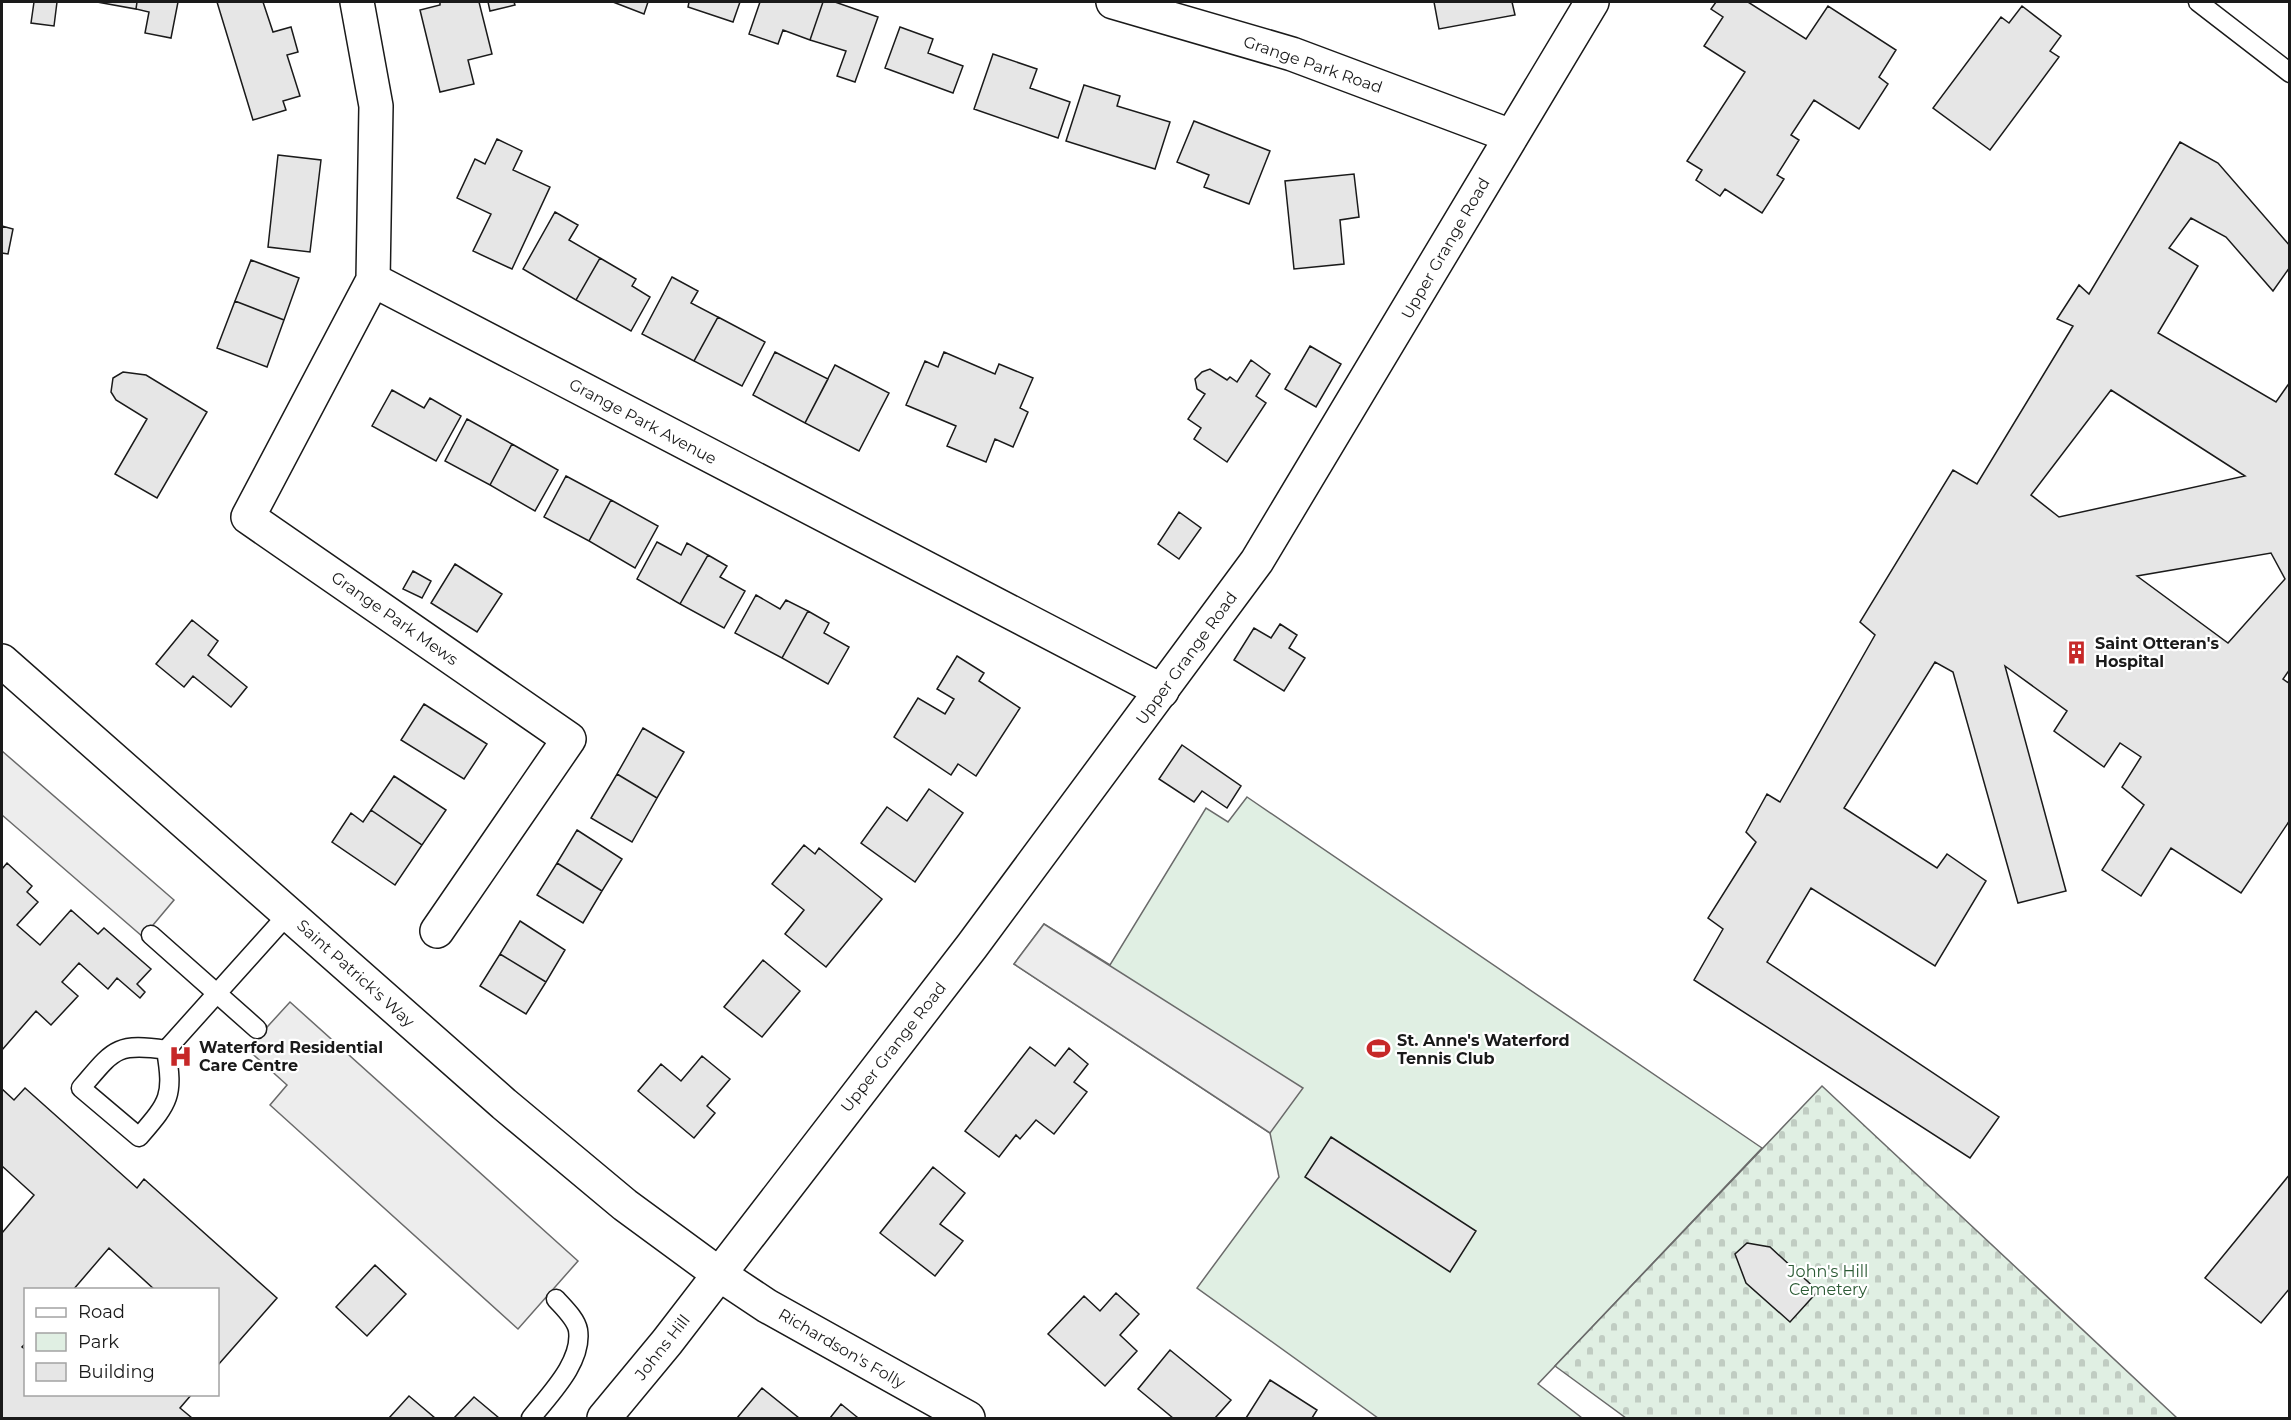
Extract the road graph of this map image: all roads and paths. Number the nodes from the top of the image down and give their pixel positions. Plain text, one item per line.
1 (357, 2) edge
2 (1113, 2) edge
3 (1592, 2) edge
4 (2199, 2) edge
5 (2289, 73) edge
6 (1510, 136) junction
7 (372, 280) junction
8 (2, 661) edge
9 (1162, 691) junction
10 (289, 913) junction
11 (437, 931) dead end
12 (151, 935) dead end
13 (217, 994) junction
14 (256, 1029) dead end
15 (166, 1050) junction
16 (719, 1275) junction
17 (556, 1299) dead end
18 (531, 1419) edge
19 (604, 1419) edge
20 (968, 1419) edge

1 - 7 street
2 - 6 street, Grange Park Road
3 - 6 street, Upper Grange Road
4 - 5 lane
6 - 9 street, Upper Grange Road
7 - 9 street, Grange Park Avenue
7 - 11 street, Grange Park Mews
8 - 10 street, Saint Patrick's Way
9 - 16 street, Upper Grange Road
10 - 13 lane
10 - 16 street, Saint Patrick's Way
12 - 13 lane
13 - 14 lane
13 - 15 lane
15 - 15 lane
16 - 19 street, Johns Hill
16 - 20 street, Richardson's Folly
17 - 18 lane

